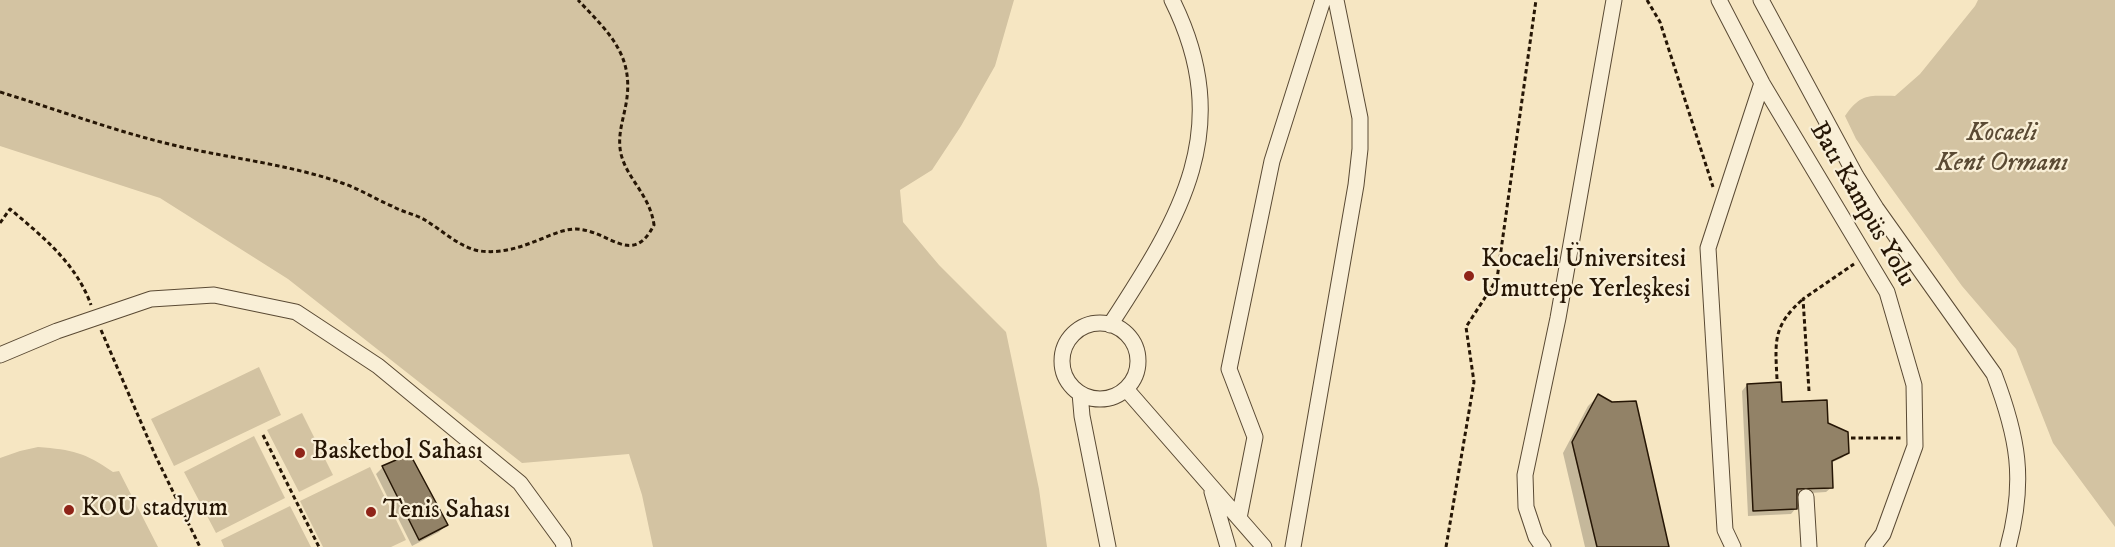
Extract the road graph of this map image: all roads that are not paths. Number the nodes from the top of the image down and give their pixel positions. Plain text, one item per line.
1 (1172, 0) edge
2 (1323, 0) edge
3 (1336, 0) edge
4 (1614, 0) edge
5 (1719, 0) edge
6 (1761, 0) edge
7 (1762, 83) junction
8 (1110, 325) junction
9 (0, 355) edge
10 (1126, 389) junction
11 (1080, 393) junction
12 (1211, 486) junction
13 (1806, 497) dead end
14 (1239, 518) junction
15 (564, 547) edge
16 (1108, 547) edge
17 (1228, 547) edge
18 (1264, 547) edge
19 (1293, 547) edge
20 (1543, 547) edge
21 (1734, 547) edge
22 (1809, 547) edge
23 (1874, 547) edge
24 (2008, 547) edge

1 - 8 street
2 - 14 street
3 - 19 street
4 - 20 street
5 - 7 street, Batı Kampüs Yolu
6 - 24 street
7 - 21 street
7 - 23 street, Batı Kampüs Yolu
8 - 10 street
8 - 11 street
9 - 15 street
10 - 11 street
10 - 12 street
11 - 16 street
12 - 14 street
12 - 17 street
13 - 22 street
14 - 18 street

